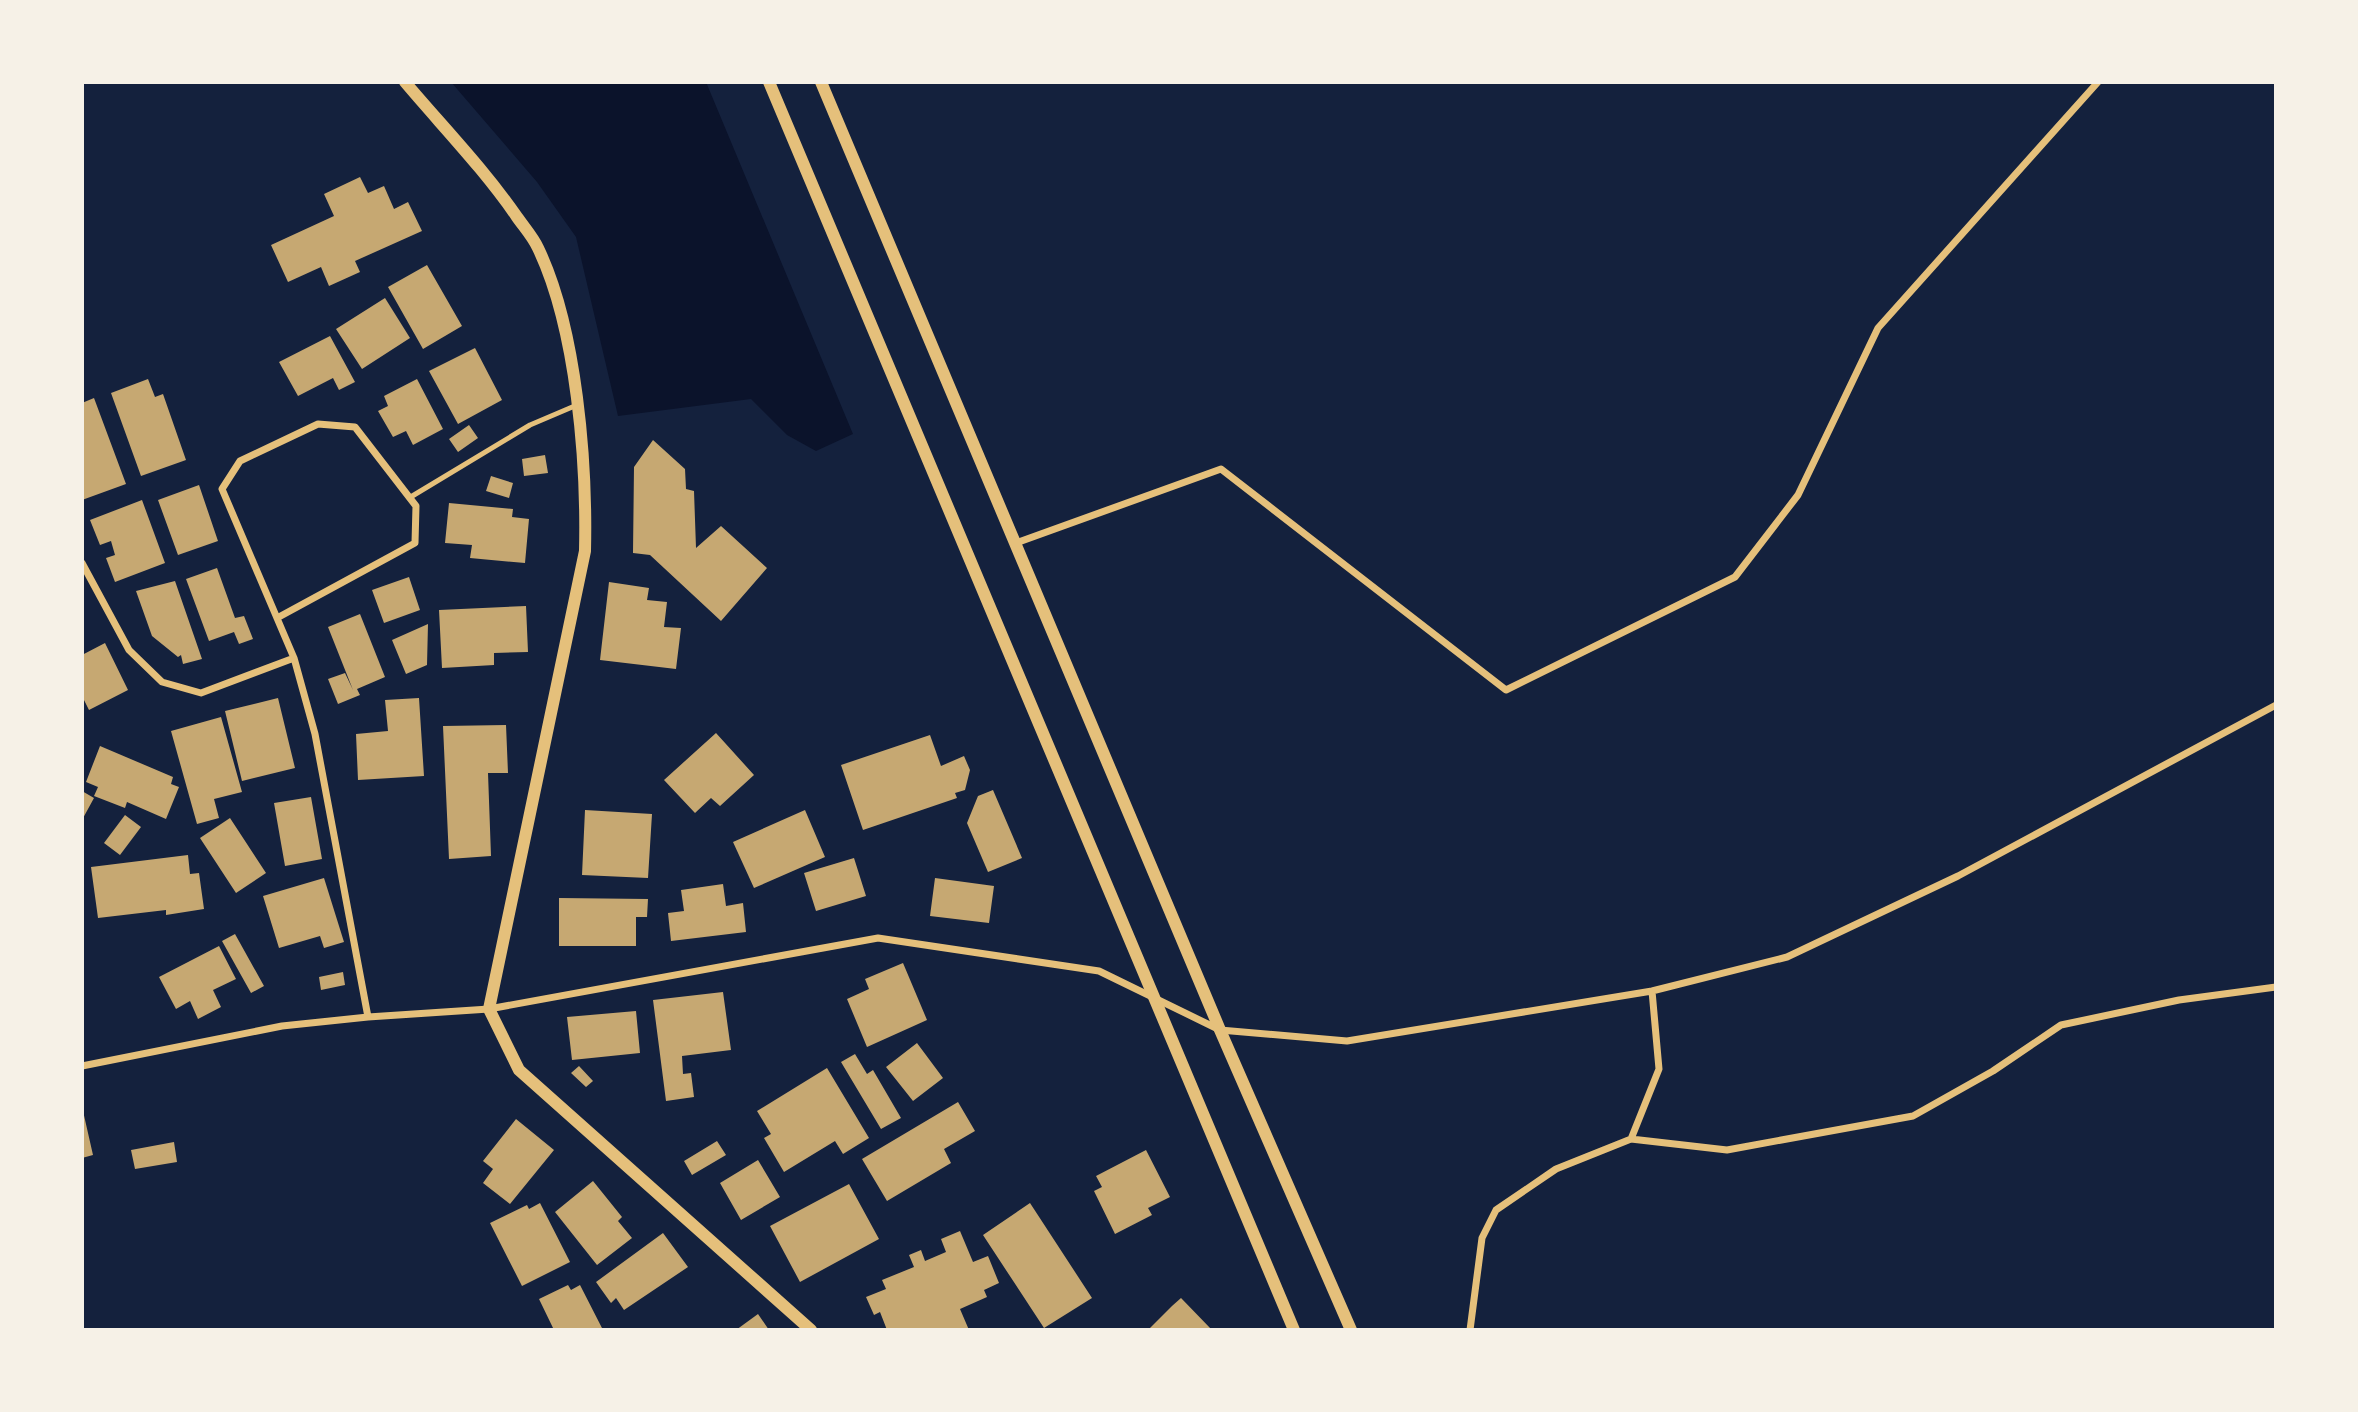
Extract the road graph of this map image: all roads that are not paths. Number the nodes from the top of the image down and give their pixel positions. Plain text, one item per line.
1 (405, 82) edge
2 (769, 82) edge
3 (821, 82) edge
4 (2098, 82) edge
5 (577, 405) junction
6 (409, 498) junction
7 (1016, 543) junction
8 (82, 563) edge
9 (277, 618) junction
10 (293, 658) junction
11 (2276, 705) edge
12 (2276, 987) edge
13 (1652, 991) junction
14 (1154, 998) junction
15 (489, 1009) junction
16 (368, 1017) junction
17 (1220, 1030) junction
18 (82, 1066) edge
19 (1631, 1139) junction
20 (811, 1330) edge
21 (1294, 1330) edge
22 (1352, 1330) edge
23 (1470, 1330) edge

1 - 5 street
2 - 14 street
3 - 7 street
4 - 7 street
5 - 6 lane
5 - 15 street
6 - 9 street
6 - 9 street
7 - 17 street
8 - 10 street
9 - 10 street
10 - 16 street
11 - 13 street
12 - 19 street
13 - 17 street
13 - 19 street
14 - 15 street
14 - 17 street
14 - 21 street
15 - 16 street
15 - 20 street
16 - 18 street
17 - 22 street
19 - 23 street

